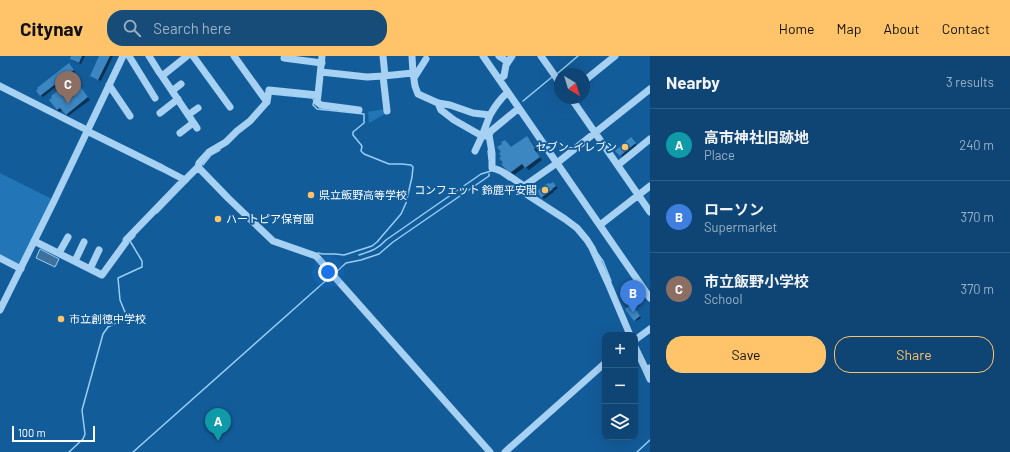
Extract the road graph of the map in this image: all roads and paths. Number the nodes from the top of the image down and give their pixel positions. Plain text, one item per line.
1 (123, 56) edge
2 (129, 56) edge
3 (149, 56) edge
4 (187, 56) edge
5 (193, 56) edge
6 (234, 56) edge
7 (383, 56) edge
8 (412, 56) edge
9 (483, 56) edge
10 (499, 56) edge
11 (542, 56) edge
12 (615, 56) edge
13 (284, 58) dead end
14 (322, 59) edge
15 (510, 59) edge
16 (426, 60) dead end
17 (321, 72) junction
18 (554, 74) edge
19 (414, 75) junction
20 (162, 76) junction
21 (384, 76) junction
22 (590, 76) edge
23 (499, 79) junction
24 (181, 84) dead end
25 (109, 85) junction
26 (650, 89) edge
27 (1, 90) edge
28 (172, 91) junction
29 (508, 92) junction
30 (318, 95) junction
31 (154, 98) dead end
32 (178, 100) junction
33 (267, 102) junction
34 (438, 102) junction
35 (575, 104) edge
36 (230, 107) dead end
37 (198, 108) dead end
38 (519, 108) junction
39 (359, 110) dead end
40 (387, 111) dead end
41 (160, 113) dead end
42 (188, 115) junction
43 (490, 115) junction
44 (130, 116) dead end
45 (87, 130) junction
46 (180, 133) dead end
47 (595, 133) junction
48 (486, 136) junction
49 (650, 139) edge
50 (475, 150) dead end
51 (557, 163) junction
52 (618, 165) junction
53 (198, 167) junction
54 (184, 179) junction
55 (650, 186) edge
56 (522, 188) junction
57 (639, 195) junction
58 (650, 212) edge
59 (600, 225) junction
60 (68, 237) dead end
61 (34, 241) junction
62 (84, 242) dead end
63 (99, 250) dead end
64 (59, 253) junction
65 (0, 258) edge
66 (74, 261) junction
67 (21, 269) junction
68 (90, 269) junction
69 (650, 298) edge
70 (0, 310) edge
71 (650, 329) edge
72 (629, 332) edge
73 (638, 338) edge
74 (638, 352) edge
75 (602, 366) edge
76 (648, 370) edge
77 (650, 379) edge
78 (490, 452) edge
79 (505, 452) edge

1 - 25 street
2 - 31 street
3 - 20 street
4 - 20 street
5 - 36 street
6 - 33 street
7 - 21 street
8 - 19 street
9 - 23 street
10 - 15 street
11 - 18 street
12 - 22 street
13 - 14 street
14 - 17 street
15 - 23 street
16 - 19 street
17 - 21 street
17 - 30 street
19 - 21 street
19 - 34 street
20 - 28 street
21 - 40 street
23 - 29 street
24 - 28 street
25 - 44 street
25 - 45 street
26 - 47 street
27 - 45 street
28 - 32 street
29 - 38 street
29 - 43 street
30 - 33 street
30 - 39 street
32 - 41 street
32 - 42 street
33 - 53 street
34 - 43 street
34 - 48 street
35 - 47 street
37 - 42 street
38 - 48 street
38 - 51 street
42 - 46 street
43 - 48 street
45 - 54 street
45 - 61 street
47 - 51 street
47 - 52 street
48 - 50 street
48 - 56 street
49 - 52 street
51 - 56 street
51 - 59 street
52 - 57 street
53 - 54 street
53 - 78 street
54 - 68 street
55 - 57 street
56 - 72 street
57 - 58 street
57 - 59 street
59 - 69 street
60 - 64 street
61 - 64 street
61 - 67 street
62 - 66 street
63 - 68 street
64 - 66 street
65 - 67 street
66 - 68 street
67 - 70 street
71 - 73 street
74 - 76 street
75 - 79 street
76 - 77 street

